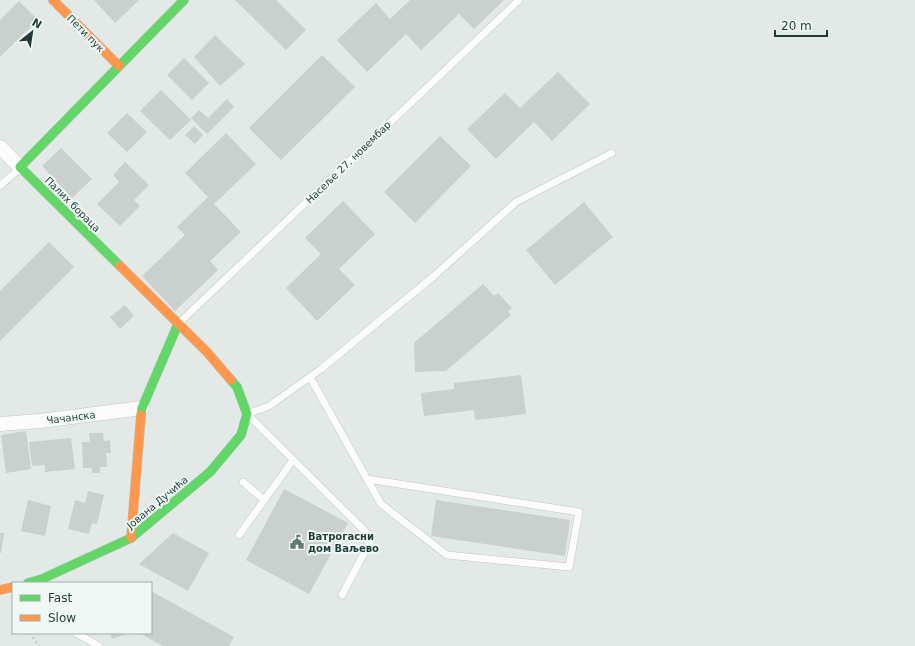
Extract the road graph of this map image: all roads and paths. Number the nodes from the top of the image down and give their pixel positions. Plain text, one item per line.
1 (53, 0) edge
2 (184, 0) edge
3 (519, 0) edge
4 (119, 66) junction
5 (0, 147) edge
6 (612, 153) dead end
7 (20, 167) junction
8 (0, 186) edge
9 (178, 324) junction
10 (310, 377) junction
11 (142, 408) junction
12 (247, 414) junction
13 (0, 424) edge
14 (293, 460) junction
15 (367, 479) junction
16 (243, 482) dead end
17 (264, 500) junction
18 (239, 535) dead end
19 (131, 538) junction
20 (42, 581) edge
21 (12, 587) edge
22 (0, 590) edge
23 (342, 595) dead end
24 (31, 634) edge
25 (78, 634) edge
26 (39, 646) edge
27 (99, 646) edge

1 - 4 street, Пети пук
2 - 4 street
3 - 9 lane, Насеље 27. новембар
4 - 7 street
5 - 7 street
6 - 10 lane
7 - 8 lane
7 - 9 street, Палих бораца
9 - 11 street
9 - 12 street, Палих бораца
10 - 12 lane
10 - 15 lane
11 - 13 street, Чачанска
11 - 19 street
12 - 14 lane
12 - 19 street, Јована Дучића
14 - 17 lane
14 - 23 lane
15 - 15 lane
16 - 17 lane
17 - 18 lane
19 - 20 street, Јована Дучића
21 - 22 street
24 - 26 path
25 - 27 lane

